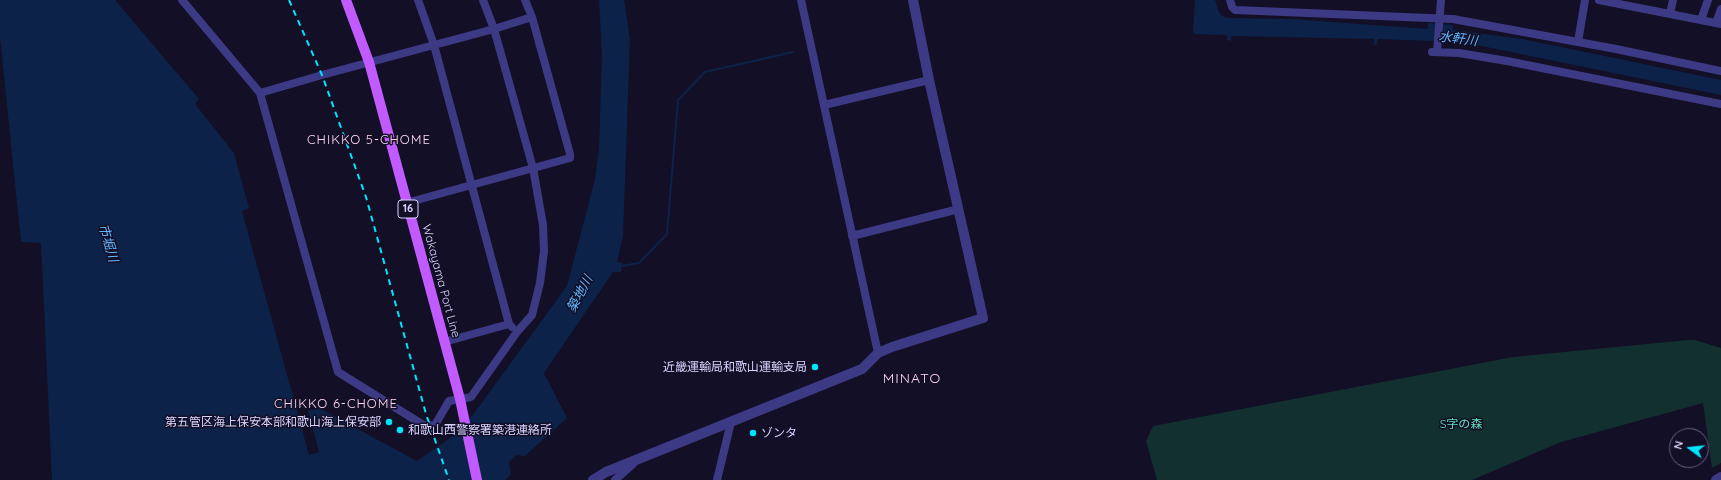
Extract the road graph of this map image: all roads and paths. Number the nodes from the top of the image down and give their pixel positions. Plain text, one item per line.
1 (182, 0) edge
2 (346, 0) edge
3 (418, 0) edge
4 (483, 0) edge
5 (525, 0) edge
6 (800, 0) edge
7 (913, 0) edge
8 (1230, 0) edge
9 (1441, 0) edge
10 (1585, 0) edge
11 (1599, 0) edge
12 (1673, 0) edge
13 (1708, 0) edge
14 (1721, 9) edge
15 (1670, 14) junction
16 (532, 18) junction
17 (1701, 20) junction
18 (1439, 21) junction
19 (1718, 24) edge
20 (494, 29) junction
21 (1578, 42) junction
22 (434, 46) junction
23 (370, 62) junction
24 (1721, 71) edge
25 (929, 80) junction
26 (260, 93) junction
27 (1721, 104) edge
28 (824, 105) junction
29 (533, 168) junction
30 (472, 186) junction
31 (406, 203) junction
32 (959, 209) junction
33 (852, 236) junction
34 (509, 324) junction
35 (517, 332) junction
36 (444, 342) junction
37 (878, 353) junction
38 (460, 399) junction
39 (731, 422) junction
40 (638, 459) junction
41 (1721, 478) edge
42 (476, 480) edge
43 (593, 480) edge
44 (615, 480) edge
45 (716, 480) edge
46 (1716, 480) edge

1 - 26 street
2 - 23 main road, Wakayama Port Line / 16
3 - 22 street
4 - 20 street
5 - 16 street
6 - 28 street
7 - 25 street
8 - 18 street
9 - 18 street
10 - 21 street
11 - 15 street
12 - 15 street
13 - 17 street
14 - 19 street
15 - 17 street
16 - 20 street
16 - 29 street
17 - 19 street
18 - 21 street
18 - 27 street
20 - 22 street
20 - 29 street
21 - 24 street
22 - 23 street
22 - 30 street
23 - 26 street
23 - 31 main road, Wakayama Port Line / 16
25 - 28 street
25 - 32 street
26 - 38 street
28 - 33 street
29 - 30 street
29 - 35 street
30 - 31 street
30 - 34 street
31 - 36 main road, Wakayama Port Line / 16
32 - 33 street
32 - 37 street
33 - 37 street
34 - 35 street
34 - 36 street
35 - 38 street
36 - 38 main road, Wakayama Port Line / 16
37 - 39 street
38 - 42 main road, Wakayama Port Line / 16
39 - 40 street
39 - 45 street
40 - 43 street
40 - 44 street
41 - 46 street

